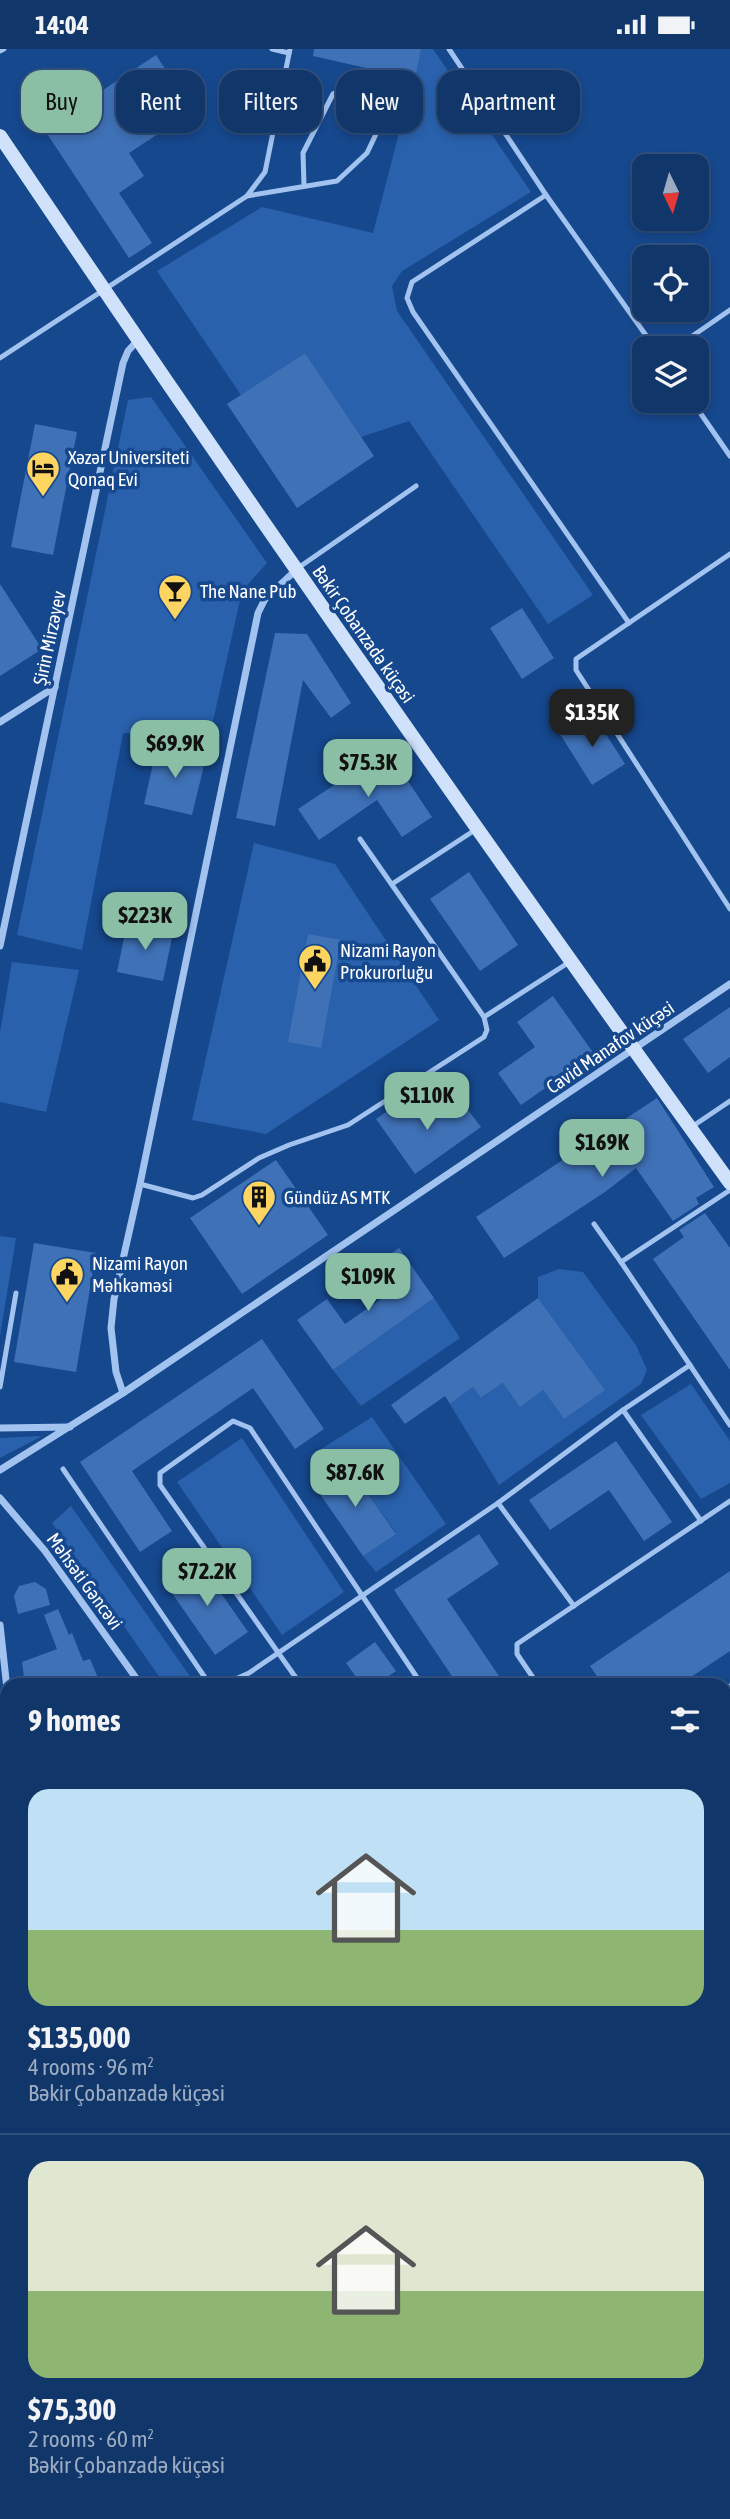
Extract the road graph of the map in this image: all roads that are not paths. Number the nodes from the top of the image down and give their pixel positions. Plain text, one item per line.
1 (272, 49) edge
2 (449, 49) edge
3 (289, 51) edge
4 (0, 136) edge
5 (304, 186) junction
6 (546, 195) junction
7 (247, 196) junction
8 (104, 290) junction
9 (730, 310) edge
10 (646, 336) edge
11 (692, 336) edge
12 (138, 340) junction
13 (0, 358) edge
14 (700, 413) edge
15 (730, 456) edge
16 (416, 485) dead end
17 (730, 554) edge
18 (296, 570) junction
19 (629, 623) junction
20 (55, 687) junction
21 (0, 722) edge
22 (478, 828) junction
23 (360, 839) dead end
24 (392, 884) junction
25 (730, 909) edge
26 (0, 946) edge
27 (571, 961) junction
28 (730, 984) edge
29 (484, 1017) junction
30 (633, 1051) junction
31 (730, 1101) edge
32 (690, 1128) junction
33 (730, 1183) edge
34 (140, 1184) junction
35 (730, 1190) edge
36 (594, 1224) dead end
37 (621, 1262) junction
38 (16, 1293) dead end
39 (690, 1365) junction
40 (0, 1387) edge
41 (123, 1393) junction
42 (624, 1410) junction
43 (730, 1425) edge
44 (0, 1427) edge
45 (71, 1427) junction
46 (63, 1469) dead end
47 (0, 1470) edge
48 (0, 1498) edge
49 (730, 1501) edge
50 (498, 1503) junction
51 (701, 1521) junction
52 (363, 1596) junction
53 (574, 1606) junction
54 (0, 1625) edge
55 (278, 1654) junction
56 (6, 1678) edge
57 (136, 1678) edge
58 (205, 1678) edge
59 (239, 1678) edge
60 (296, 1678) edge
61 (417, 1678) edge
62 (533, 1678) edge

1 - 3 lane
2 - 6 lane
3 - 7 lane
4 - 8 street, Bəkir Çobanzadə küçəsi
5 - 5 lane
5 - 7 lane
6 - 10 lane
6 - 19 lane
7 - 8 lane
8 - 12 street, Bəkir Çobanzadə küçəsi
8 - 13 lane
9 - 11 lane
12 - 18 street, Bəkir Çobanzadə küçəsi
12 - 20 street, Şirin Mirzəyev
14 - 15 lane
16 - 18 lane
17 - 19 lane
18 - 22 street, Bəkir Çobanzadə küçəsi
18 - 34 street
19 - 25 lane
20 - 21 street
20 - 26 street, Şirin Mirzəyev
22 - 24 lane
22 - 27 street, Bəkir Çobanzadə küçəsi
23 - 24 lane
24 - 29 lane
27 - 29 lane
27 - 30 street, Bəkir Çobanzadə küçəsi
28 - 30 street, Cavid Manafov küçəsi
29 - 34 lane
30 - 32 street, Bəkir Çobanzadə küçəsi
30 - 41 street, Cavid Manafov küçəsi
31 - 32 lane
32 - 33 street, Bəkir Çobanzadə küçəsi
34 - 41 street
35 - 37 lane
36 - 37 lane
37 - 39 lane
38 - 40 lane
39 - 42 lane
39 - 43 lane
41 - 45 street, Cavid Manafov küçəsi
42 - 50 lane
42 - 51 lane
44 - 45 street
45 - 47 street, Cavid Manafov küçəsi
46 - 58 lane
48 - 57 street, Məhsəti Gəncəvi
49 - 51 lane
50 - 52 lane
50 - 53 lane
51 - 53 lane
52 - 55 lane
52 - 55 lane
52 - 61 lane
53 - 62 lane
54 - 56 street
55 - 59 lane
55 - 60 lane

